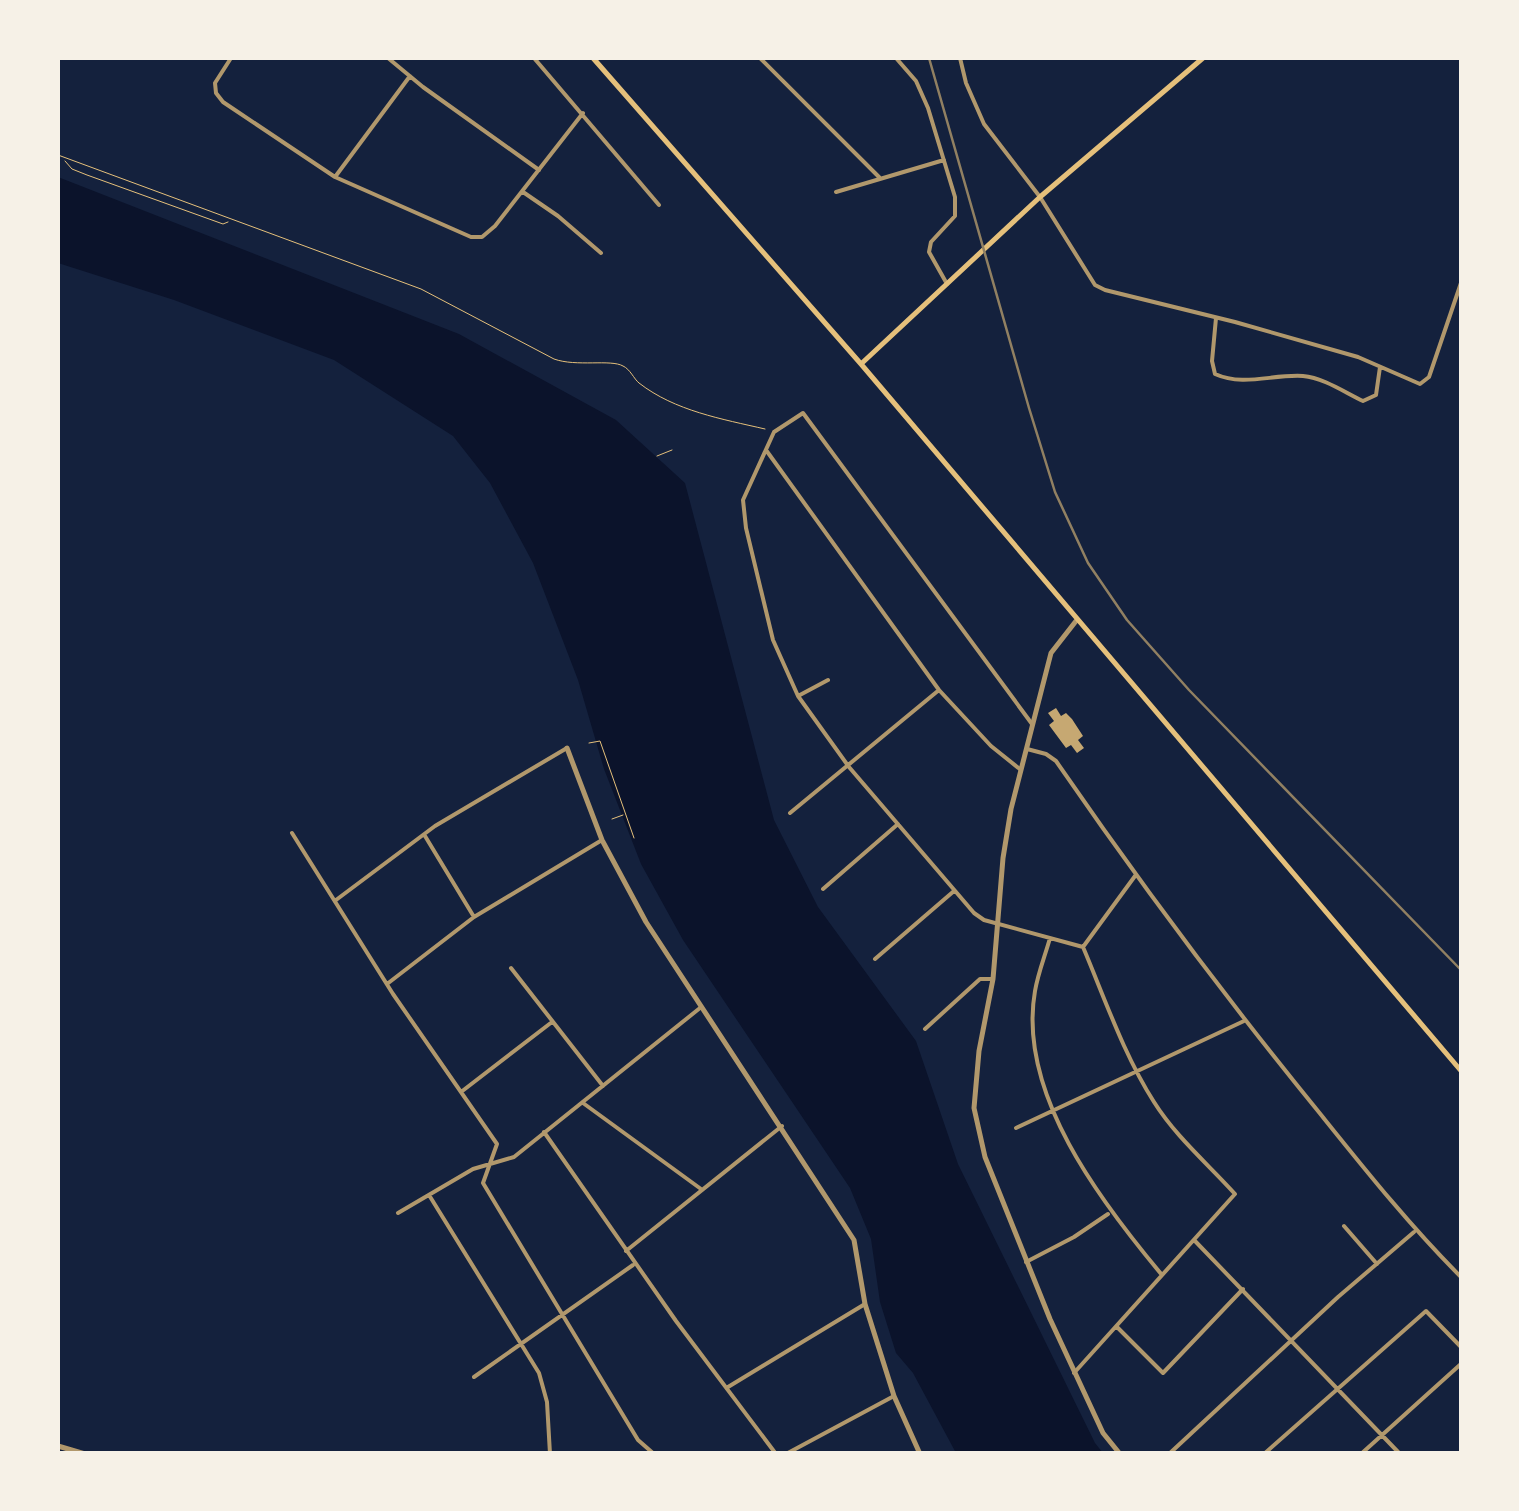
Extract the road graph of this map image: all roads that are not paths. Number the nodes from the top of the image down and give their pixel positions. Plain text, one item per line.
1 (231, 58) edge
2 (388, 58) edge
3 (534, 58) edge
4 (593, 58) edge
5 (760, 58) edge
6 (896, 58) edge
7 (960, 58) edge
8 (1203, 58) edge
9 (410, 76) junction
10 (583, 113) junction
11 (944, 160) junction
12 (538, 170) junction
13 (335, 177) junction
14 (879, 177) junction
15 (522, 192) junction
16 (836, 192) dead end
17 (1040, 197) junction
18 (659, 206) dead end
19 (601, 253) dead end
20 (1462, 280) edge
21 (946, 284) junction
22 (1216, 317) junction
23 (860, 364) junction
24 (1380, 366) junction
25 (766, 450) junction
26 (1076, 621) junction
27 (828, 680) dead end
28 (938, 690) junction
29 (798, 696) junction
30 (1032, 724) junction
31 (567, 748) joint
32 (1027, 749) junction
33 (848, 767) junction
34 (1021, 770) junction
35 (790, 813) dead end
36 (898, 824) junction
37 (292, 833) dead end
38 (425, 835) junction
39 (602, 840) junction
40 (1135, 876) junction
41 (823, 889) dead end
42 (954, 891) junction
43 (336, 900) junction
44 (474, 918) junction
45 (998, 922) junction
46 (1050, 938) junction
47 (1084, 948) junction
48 (874, 959) dead end
49 (512, 968) dead end
50 (993, 979) junction
51 (387, 984) junction
52 (700, 1008) junction
53 (1244, 1020) junction
54 (552, 1022) junction
55 (926, 1028) dead end
56 (1136, 1071) junction
57 (1462, 1072) edge
58 (602, 1086) junction
59 (460, 1093) junction
60 (583, 1103) junction
61 (1055, 1112) junction
62 (782, 1126) junction
63 (1016, 1128) dead end
64 (544, 1132) junction
65 (490, 1165) junction
66 (700, 1189) junction
67 (429, 1195) junction
68 (1110, 1212) junction
69 (398, 1214) dead end
70 (1344, 1226) dead end
71 (1415, 1231) junction
72 (1194, 1240) junction
73 (626, 1251) junction
74 (1026, 1262) junction
75 (635, 1264) junction
76 (1377, 1264) junction
77 (1162, 1275) junction
78 (1462, 1278) edge
79 (1243, 1289) junction
80 (865, 1304) junction
81 (563, 1314) junction
82 (1116, 1326) junction
83 (1291, 1342) junction
84 (522, 1343) junction
85 (1462, 1348) edge
86 (1462, 1364) edge
87 (1074, 1372) junction
88 (474, 1378) dead end
89 (727, 1387) junction
90 (1338, 1387) junction
91 (894, 1396) junction
92 (1382, 1435) junction
93 (58, 1446) edge
94 (644, 1451) edge
95 (85, 1454) edge
96 (550, 1454) edge
97 (654, 1454) edge
98 (776, 1454) edge
99 (786, 1454) edge
100 (920, 1454) edge
101 (1120, 1454) edge
102 (1169, 1454) edge
103 (1264, 1454) edge
104 (1362, 1454) edge
105 (1400, 1454) edge

1 - 13 street
2 - 9 street
3 - 10 street
4 - 23 main road
5 - 14 street
6 - 11 street
7 - 17 street
8 - 17 main road
9 - 12 street
9 - 13 street
10 - 12 street
10 - 18 street
11 - 14 street
11 - 21 street
12 - 15 street
13 - 15 street
14 - 16 street
15 - 19 street
17 - 21 main road
17 - 22 street
20 - 24 street
21 - 23 main road
22 - 24 street
22 - 24 street
23 - 26 main road
25 - 28 street
25 - 29 street
25 - 30 street
26 - 30 street
26 - 57 main road
27 - 29 street
28 - 33 street
28 - 34 street
29 - 33 street
30 - 32 street
31 - 38 street
31 - 39 street
32 - 34 street
32 - 40 street
33 - 35 street
33 - 36 street
34 - 45 street
36 - 41 street
36 - 42 street
37 - 43 street
38 - 43 street
38 - 44 street
39 - 44 street
39 - 52 street
40 - 47 street
40 - 53 street
42 - 45 street
42 - 48 street
43 - 51 street
44 - 51 street
45 - 46 street
45 - 50 street
46 - 47 street
46 - 61 street
47 - 56 street
49 - 54 street
50 - 55 street
50 - 74 street
51 - 59 street
52 - 58 street
52 - 62 street
53 - 56 street
53 - 71 street
54 - 58 street
54 - 59 street
56 - 61 street
56 - 72 street
58 - 60 street
59 - 65 street
60 - 64 street
60 - 66 street
61 - 63 street
61 - 68 street
62 - 66 street
62 - 80 street
64 - 65 street
64 - 73 street
65 - 67 street
65 - 81 street
66 - 73 street
67 - 69 street
67 - 84 street
68 - 74 street
68 - 77 street
70 - 76 street
71 - 76 street
71 - 78 street
72 - 77 street
72 - 79 street
73 - 75 street
74 - 87 street
75 - 81 street
75 - 89 street
76 - 83 street
77 - 82 street
79 - 82 street
79 - 83 street
80 - 89 street
80 - 91 street
81 - 84 street
81 - 94 street
82 - 87 street
83 - 90 street
83 - 102 street
84 - 88 street
84 - 96 street
85 - 90 street
86 - 92 street
87 - 101 street
89 - 98 street
90 - 92 street
90 - 103 street
91 - 99 street
91 - 100 street
92 - 104 street
92 - 105 street
93 - 95 street
94 - 97 street

